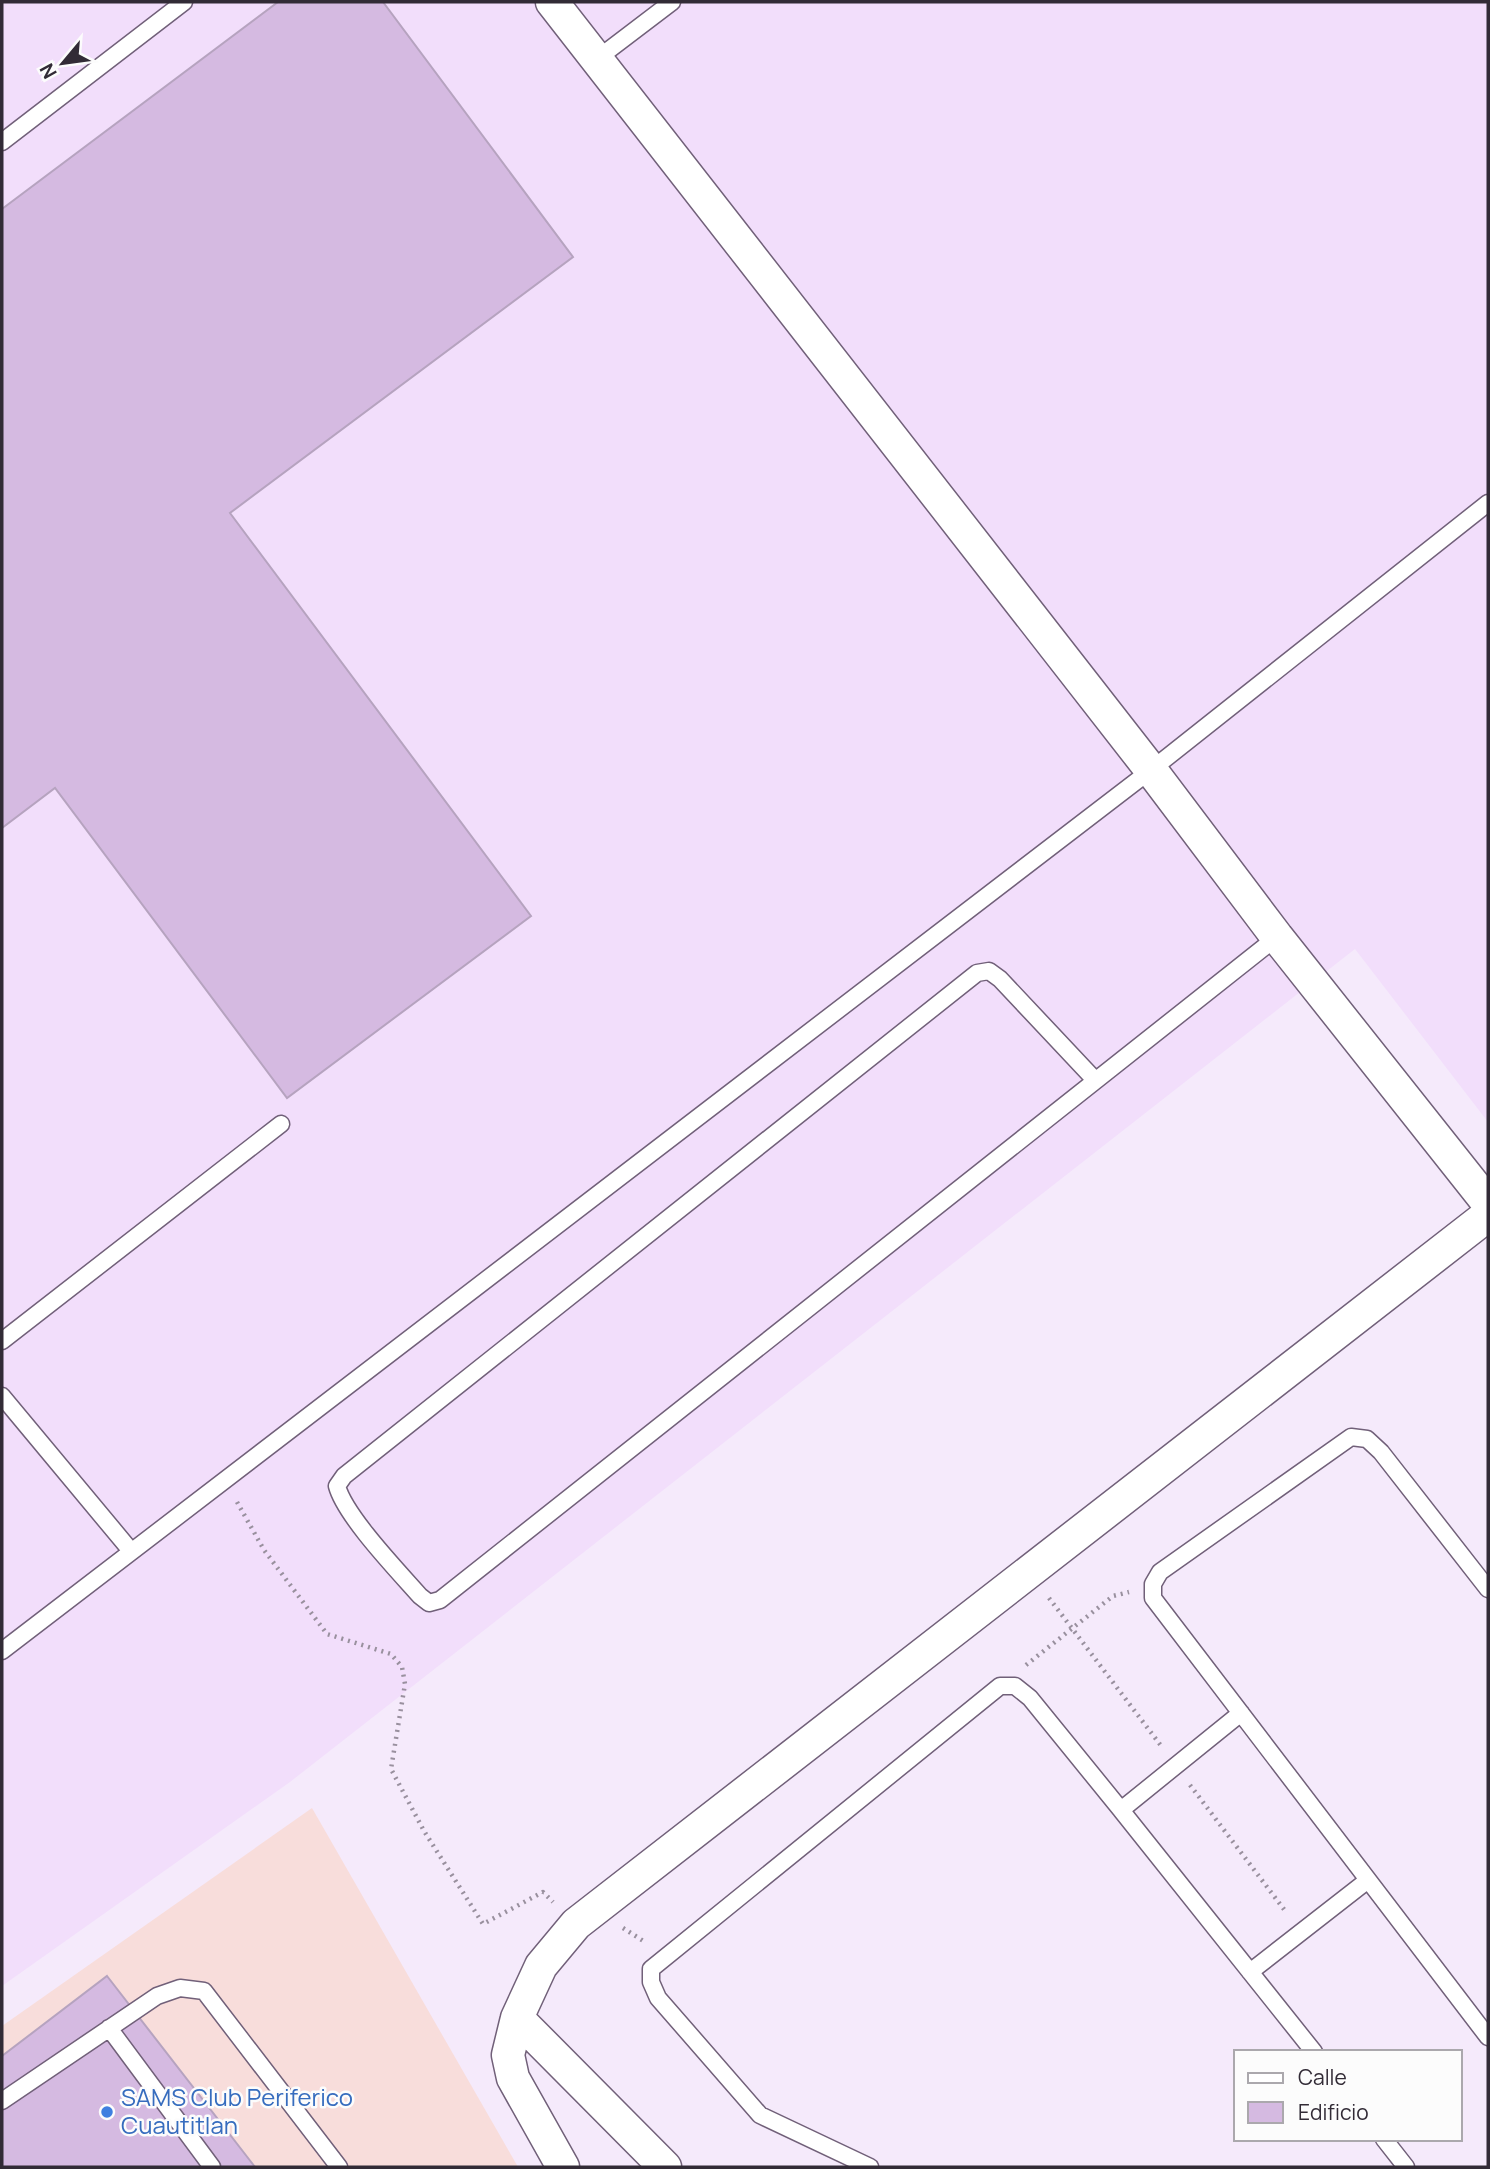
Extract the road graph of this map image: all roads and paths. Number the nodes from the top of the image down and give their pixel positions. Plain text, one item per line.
1 (184, 2) edge
2 (552, 2) edge
3 (672, 2) edge
4 (597, 59) junction
5 (2, 142) edge
6 (1488, 503) edge
7 (1151, 770) junction
8 (1278, 937) junction
9 (1095, 1080) junction
10 (281, 1124) dead end
11 (1488, 1203) edge
12 (1488, 1215) edge
13 (2, 1341) edge
14 (2, 1396) edge
15 (223, 1481) junction
16 (131, 1551) junction
17 (1153, 1584) junction
18 (1488, 1588) edge
19 (2, 1651) edge
20 (1016, 1686) junction
21 (1241, 1713) junction
22 (1121, 1810) junction
23 (1368, 1880) junction
24 (576, 1924) junction
25 (1250, 1972) junction
26 (517, 2018) junction
27 (109, 2028) junction
28 (1488, 2037) edge
29 (1312, 2050) edge
30 (2, 2101) edge
31 (1386, 2141) edge
32 (212, 2167) edge
33 (339, 2167) edge
34 (563, 2167) edge
35 (666, 2167) edge
36 (870, 2167) edge
37 (1406, 2167) edge

1 - 5 lane
2 - 4 street
3 - 4 lane
4 - 7 street
6 - 7 lane
7 - 8 street
7 - 15 lane
8 - 9 lane
8 - 11 street
9 - 9 lane
10 - 13 lane
12 - 24 street
14 - 16 lane
15 - 16 lane
15 - 24 path
16 - 19 lane
17 - 18 lane
17 - 20 path
17 - 21 lane
20 - 22 lane
20 - 36 lane
21 - 22 lane
21 - 23 lane
22 - 25 lane
23 - 25 lane
23 - 28 lane
24 - 26 street
25 - 29 lane
26 - 34 street
26 - 35 street
27 - 30 lane
27 - 32 lane
27 - 33 lane
31 - 37 lane

